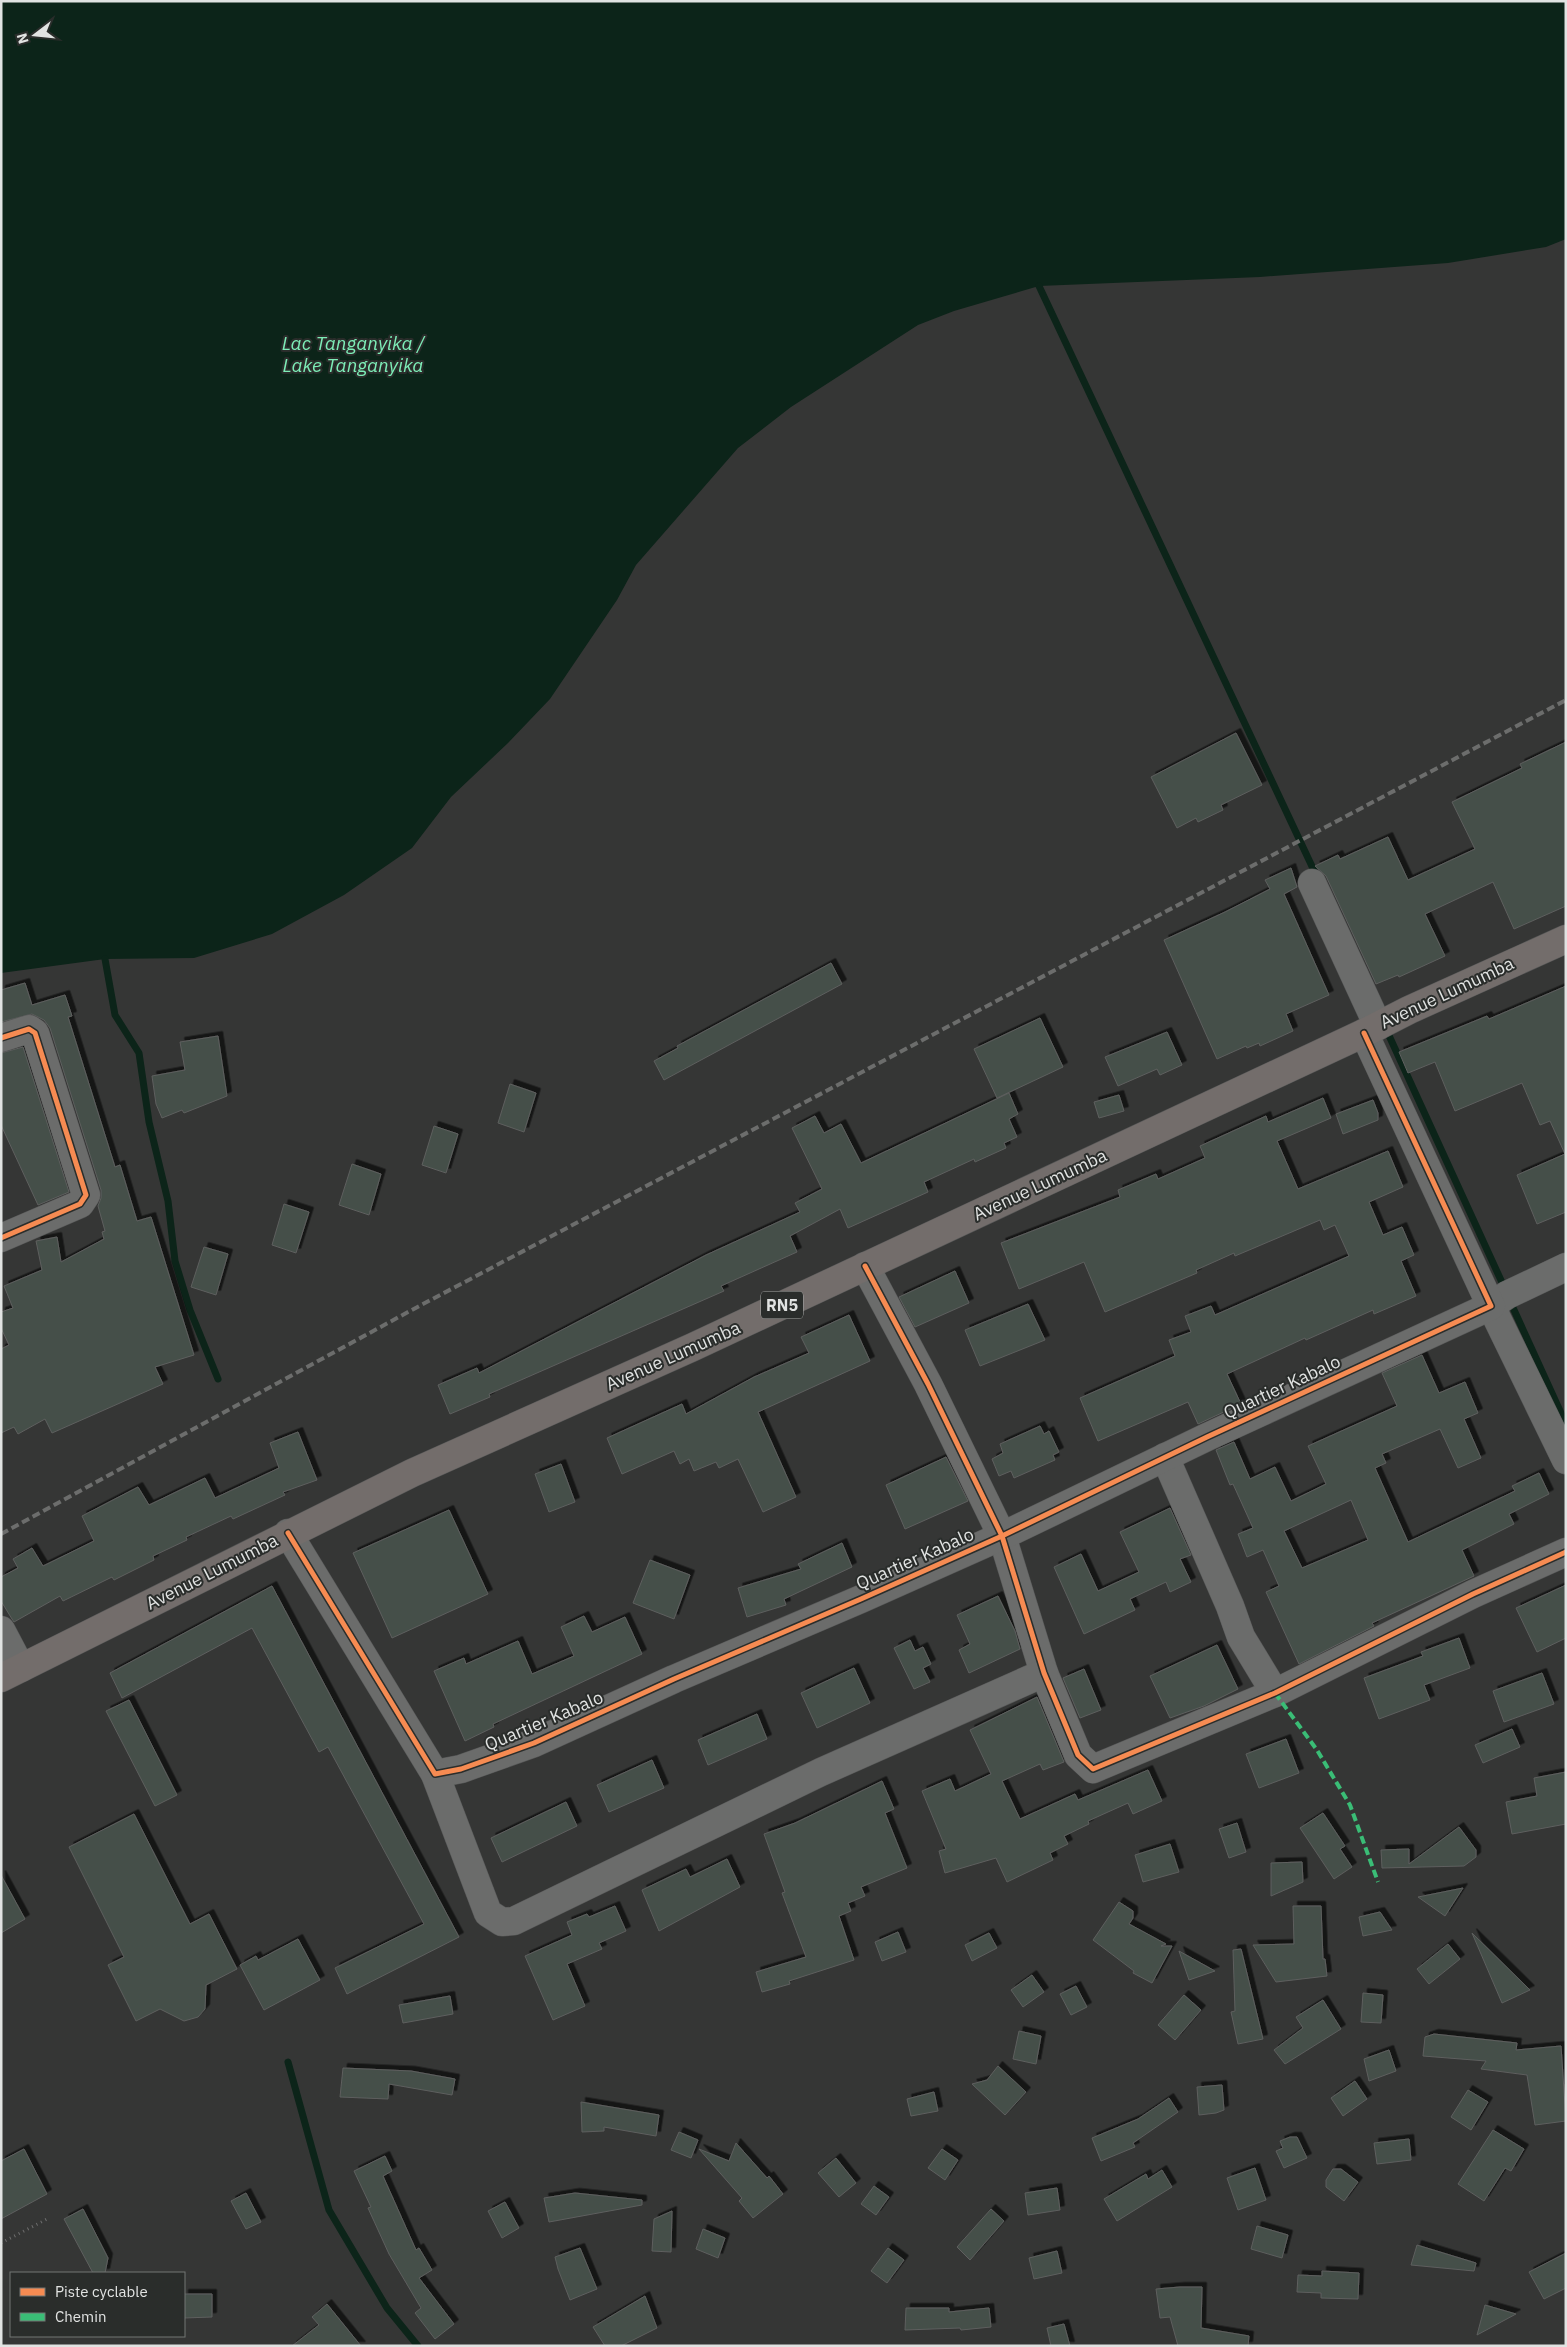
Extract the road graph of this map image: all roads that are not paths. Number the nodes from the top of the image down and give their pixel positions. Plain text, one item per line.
1 (1312, 883) dead end
2 (1566, 939) edge
3 (1371, 1030) junction
4 (1, 1038) edge
5 (1, 1238) edge
6 (866, 1266) junction
7 (1566, 1267) edge
8 (1491, 1306) junction
9 (1165, 1457) junction
10 (1566, 1460) edge
11 (288, 1533) junction
12 (1002, 1536) junction
13 (1566, 1552) edge
14 (1, 1630) edge
15 (11, 1673) edge
16 (1044, 1673) junction
17 (1275, 1693) junction
18 (435, 1774) junction

1 - 3 street
2 - 3 highway, Avenue Lumumba / RN5
3 - 6 highway, Avenue Lumumba / RN5
3 - 8 street
4 - 5 street
6 - 11 highway, Avenue Lumumba / RN5
6 - 12 street
7 - 8 street, Quartier Kabalo
8 - 9 street, Quartier Kabalo
8 - 10 street
9 - 12 street, Quartier Kabalo
9 - 17 street
11 - 15 highway, Avenue Lumumba / RN5
11 - 18 street
12 - 16 street
12 - 18 street, Quartier Kabalo
13 - 17 street
14 - 15 street
16 - 17 street
16 - 18 street

